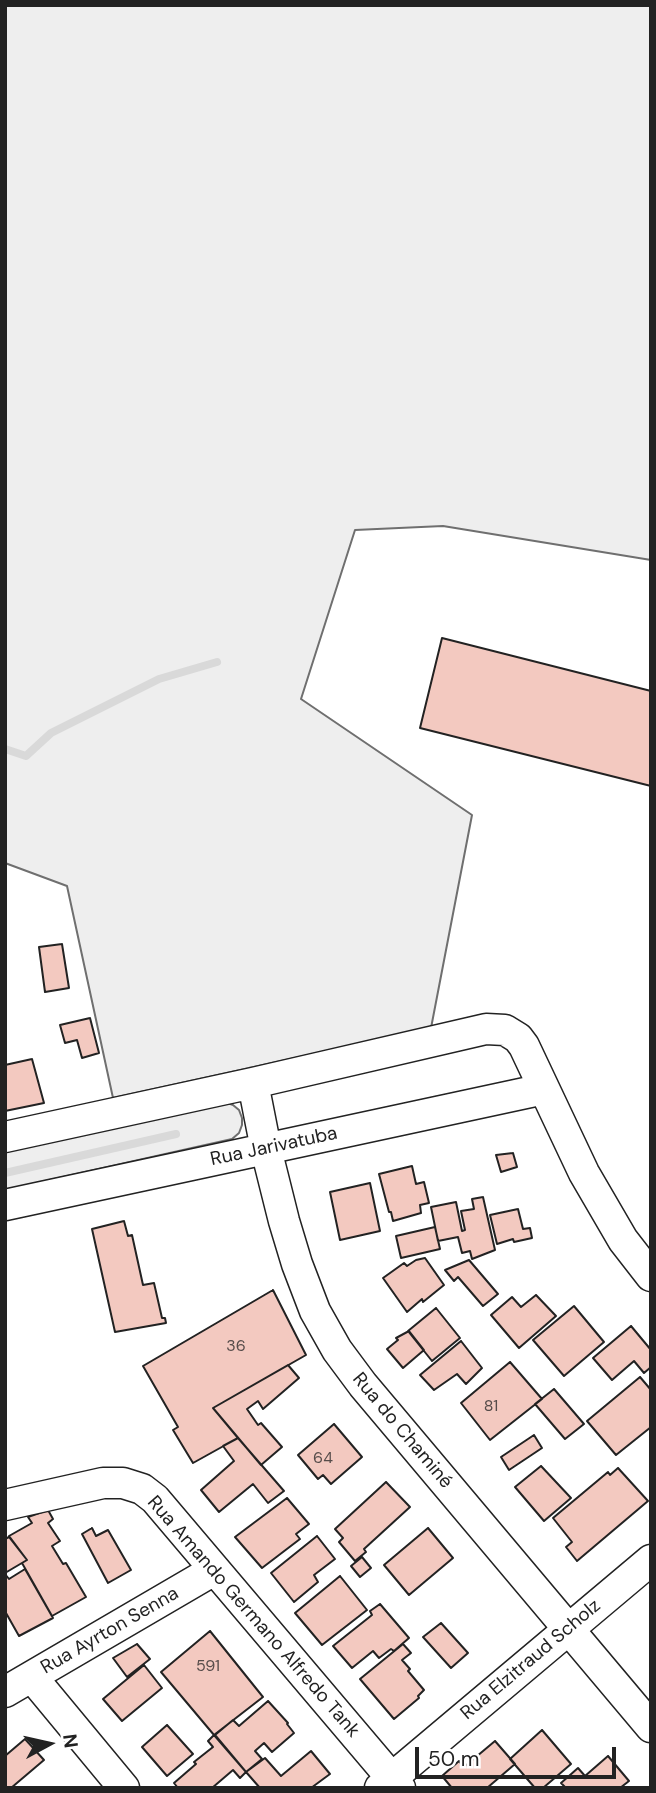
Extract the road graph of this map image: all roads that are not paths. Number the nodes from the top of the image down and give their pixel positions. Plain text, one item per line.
1 (253, 1083) junction
2 (544, 1089) junction
3 (5, 1137) edge
4 (266, 1149) junction
5 (5, 1205) edge
6 (651, 1276) edge
7 (5, 1504) edge
8 (651, 1560) edge
9 (214, 1570) junction
10 (568, 1629) junction
11 (32, 1677) junction
12 (5, 1692) edge
13 (651, 1727) edge
14 (391, 1784) edge
15 (124, 1788) edge

1 - 2 street
1 - 3 street
1 - 4 street, Rua do Chaminé
2 - 4 street, Rua Jarivatuba
2 - 6 street
4 - 5 street, Rua Jarivatuba
4 - 10 street, Rua do Chaminé
7 - 9 street, Rua Amando Germano Alfredo Tank
8 - 10 street, Rua Elzitraud Scholz
9 - 11 street, Rua Ayrton Senna
9 - 14 street, Rua Amando Germano Alfredo Tank
10 - 13 street, Rua do Chaminé
10 - 14 street, Rua Elzitraud Scholz
11 - 12 street, Rua Ayrton Senna
11 - 15 street

